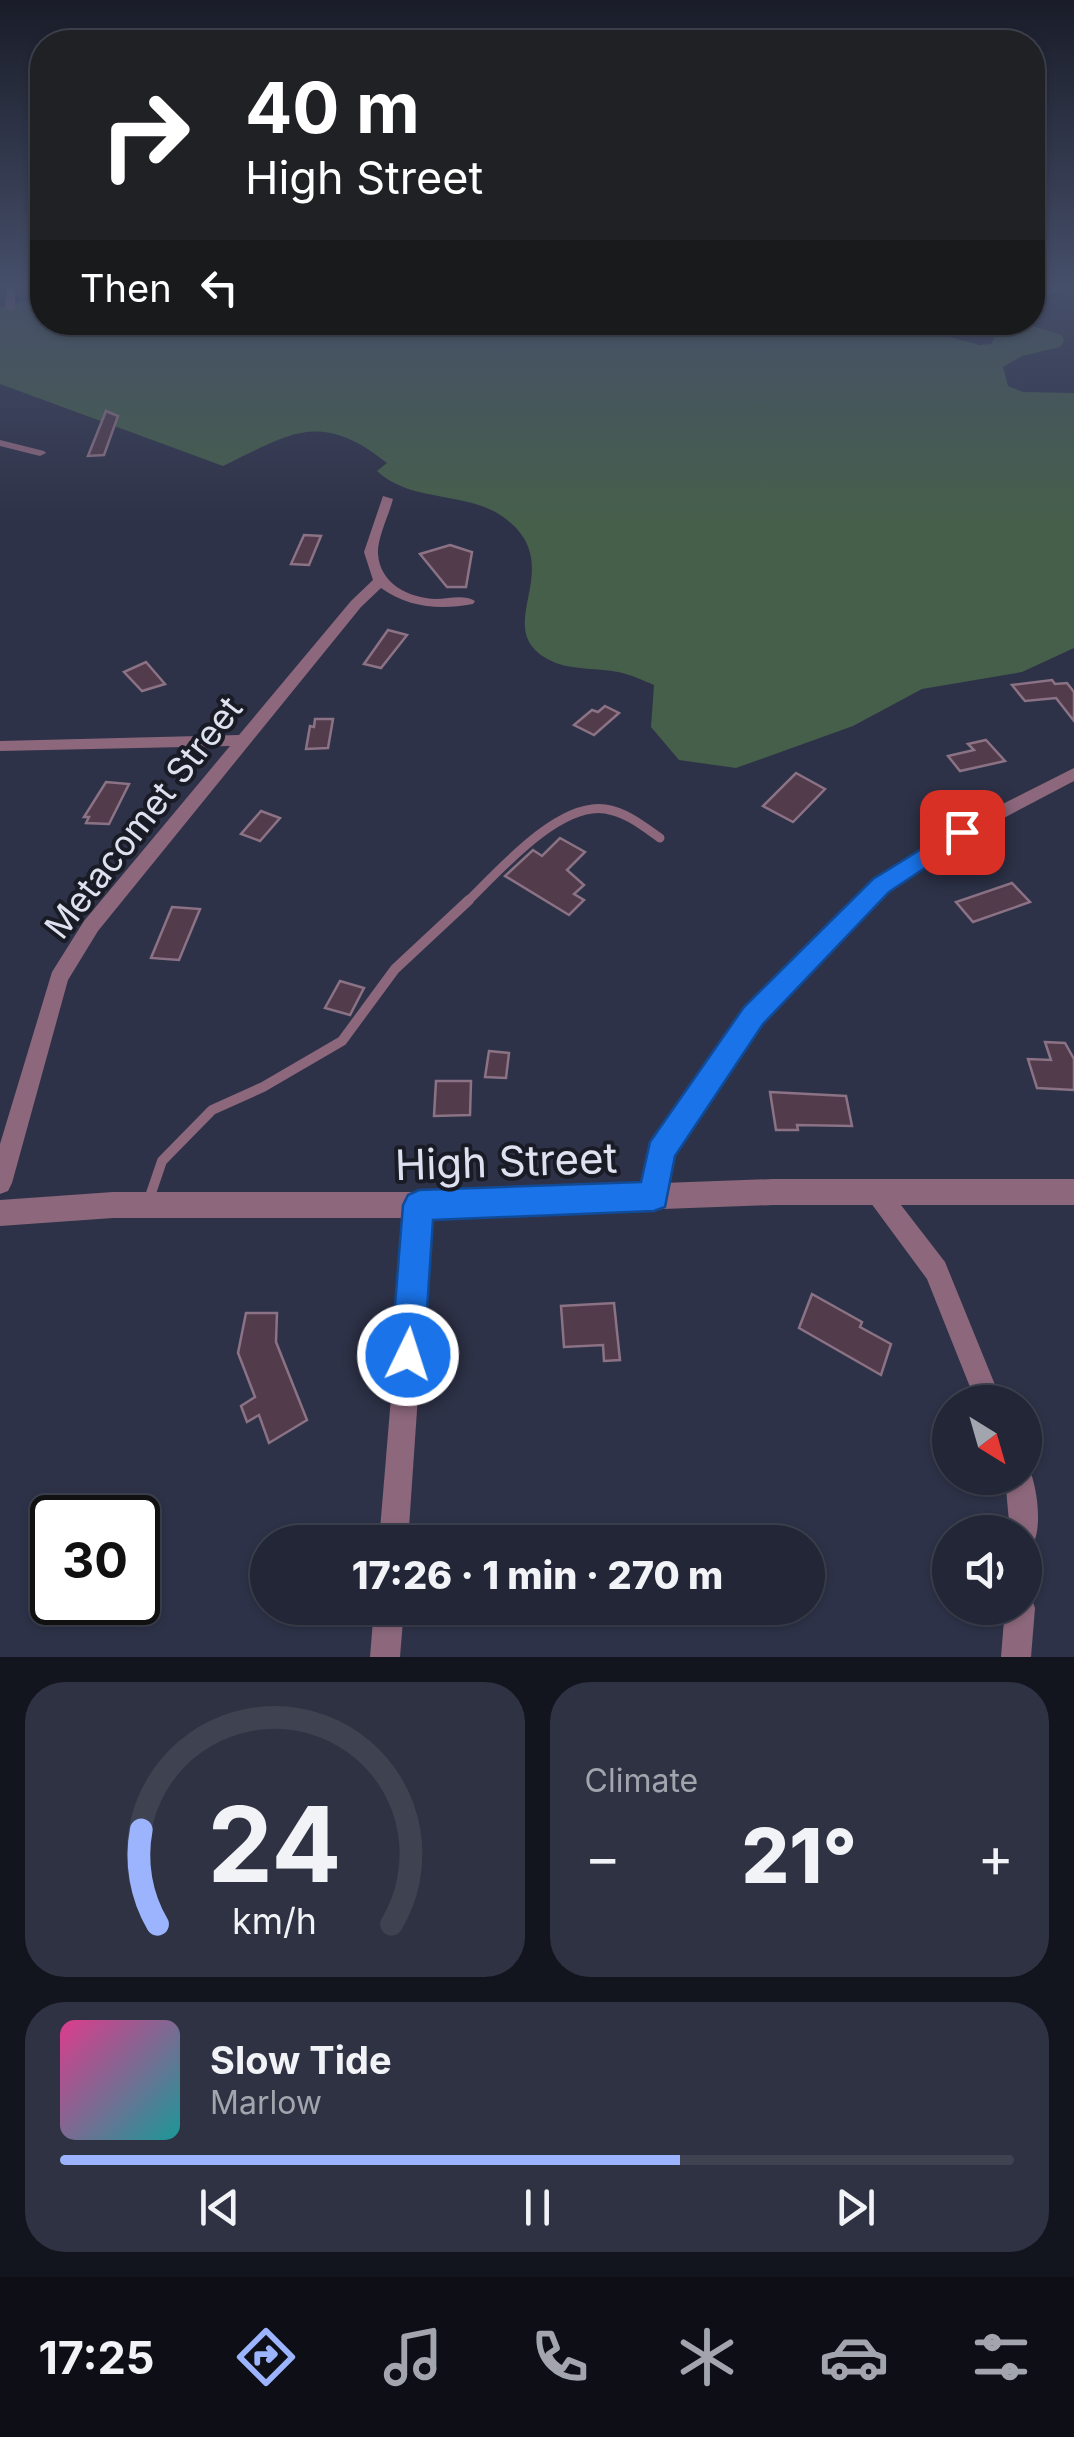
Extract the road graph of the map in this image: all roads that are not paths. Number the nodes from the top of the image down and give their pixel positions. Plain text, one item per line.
1 (0, 443) edge
2 (40, 453) dead end
3 (387, 499) dead end
4 (380, 581) junction
5 (468, 601) dead end
6 (244, 740) junction
7 (0, 746) edge
8 (1074, 774) edge
9 (660, 838) dead end
10 (0, 1183) edge
11 (876, 1192) junction
12 (1074, 1192) edge
13 (654, 1196) junction
14 (147, 1205) junction
15 (419, 1205) junction
16 (0, 1213) edge
17 (983, 1385) edge
18 (395, 1525) edge
19 (387, 1625) edge
20 (1019, 1625) edge
21 (385, 1657) edge
22 (1016, 1657) edge

1 - 2 street
3 - 4 street
4 - 5 street
4 - 6 street, Metacomet Street
6 - 7 street
6 - 10 street, Metacomet Street
8 - 13 street
9 - 14 lane
11 - 12 street, High Street
11 - 13 street, High Street
11 - 17 street
13 - 15 street, High Street
14 - 15 street, High Street
14 - 16 street, High Street
15 - 18 street
19 - 21 street
20 - 22 street

